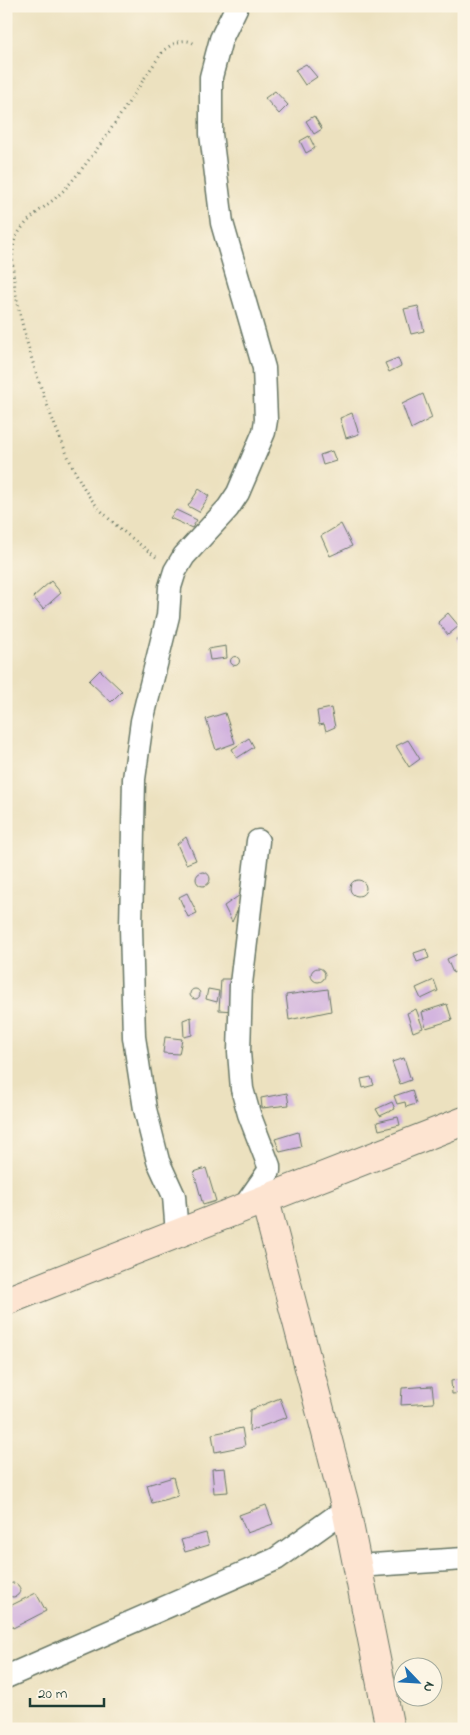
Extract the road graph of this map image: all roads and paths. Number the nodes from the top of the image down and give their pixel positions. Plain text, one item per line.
1 (237, 6) edge
2 (214, 65) junction
3 (175, 571) junction
4 (258, 841) dead end
5 (464, 1121) edge
6 (254, 1204) junction
7 (177, 1234) junction
8 (6, 1301) edge
9 (6, 1433) edge
10 (6, 1444) edge
11 (346, 1509) junction
12 (464, 1559) edge
13 (357, 1566) junction
14 (6, 1676) edge
15 (390, 1729) edge

1 - 2 street
2 - 3 street
2 - 3 path
3 - 7 street
4 - 6 street
5 - 6 street
6 - 7 street
6 - 11 street
7 - 8 street
9 - 10 path
11 - 13 street
11 - 14 street
12 - 13 street
13 - 15 street

